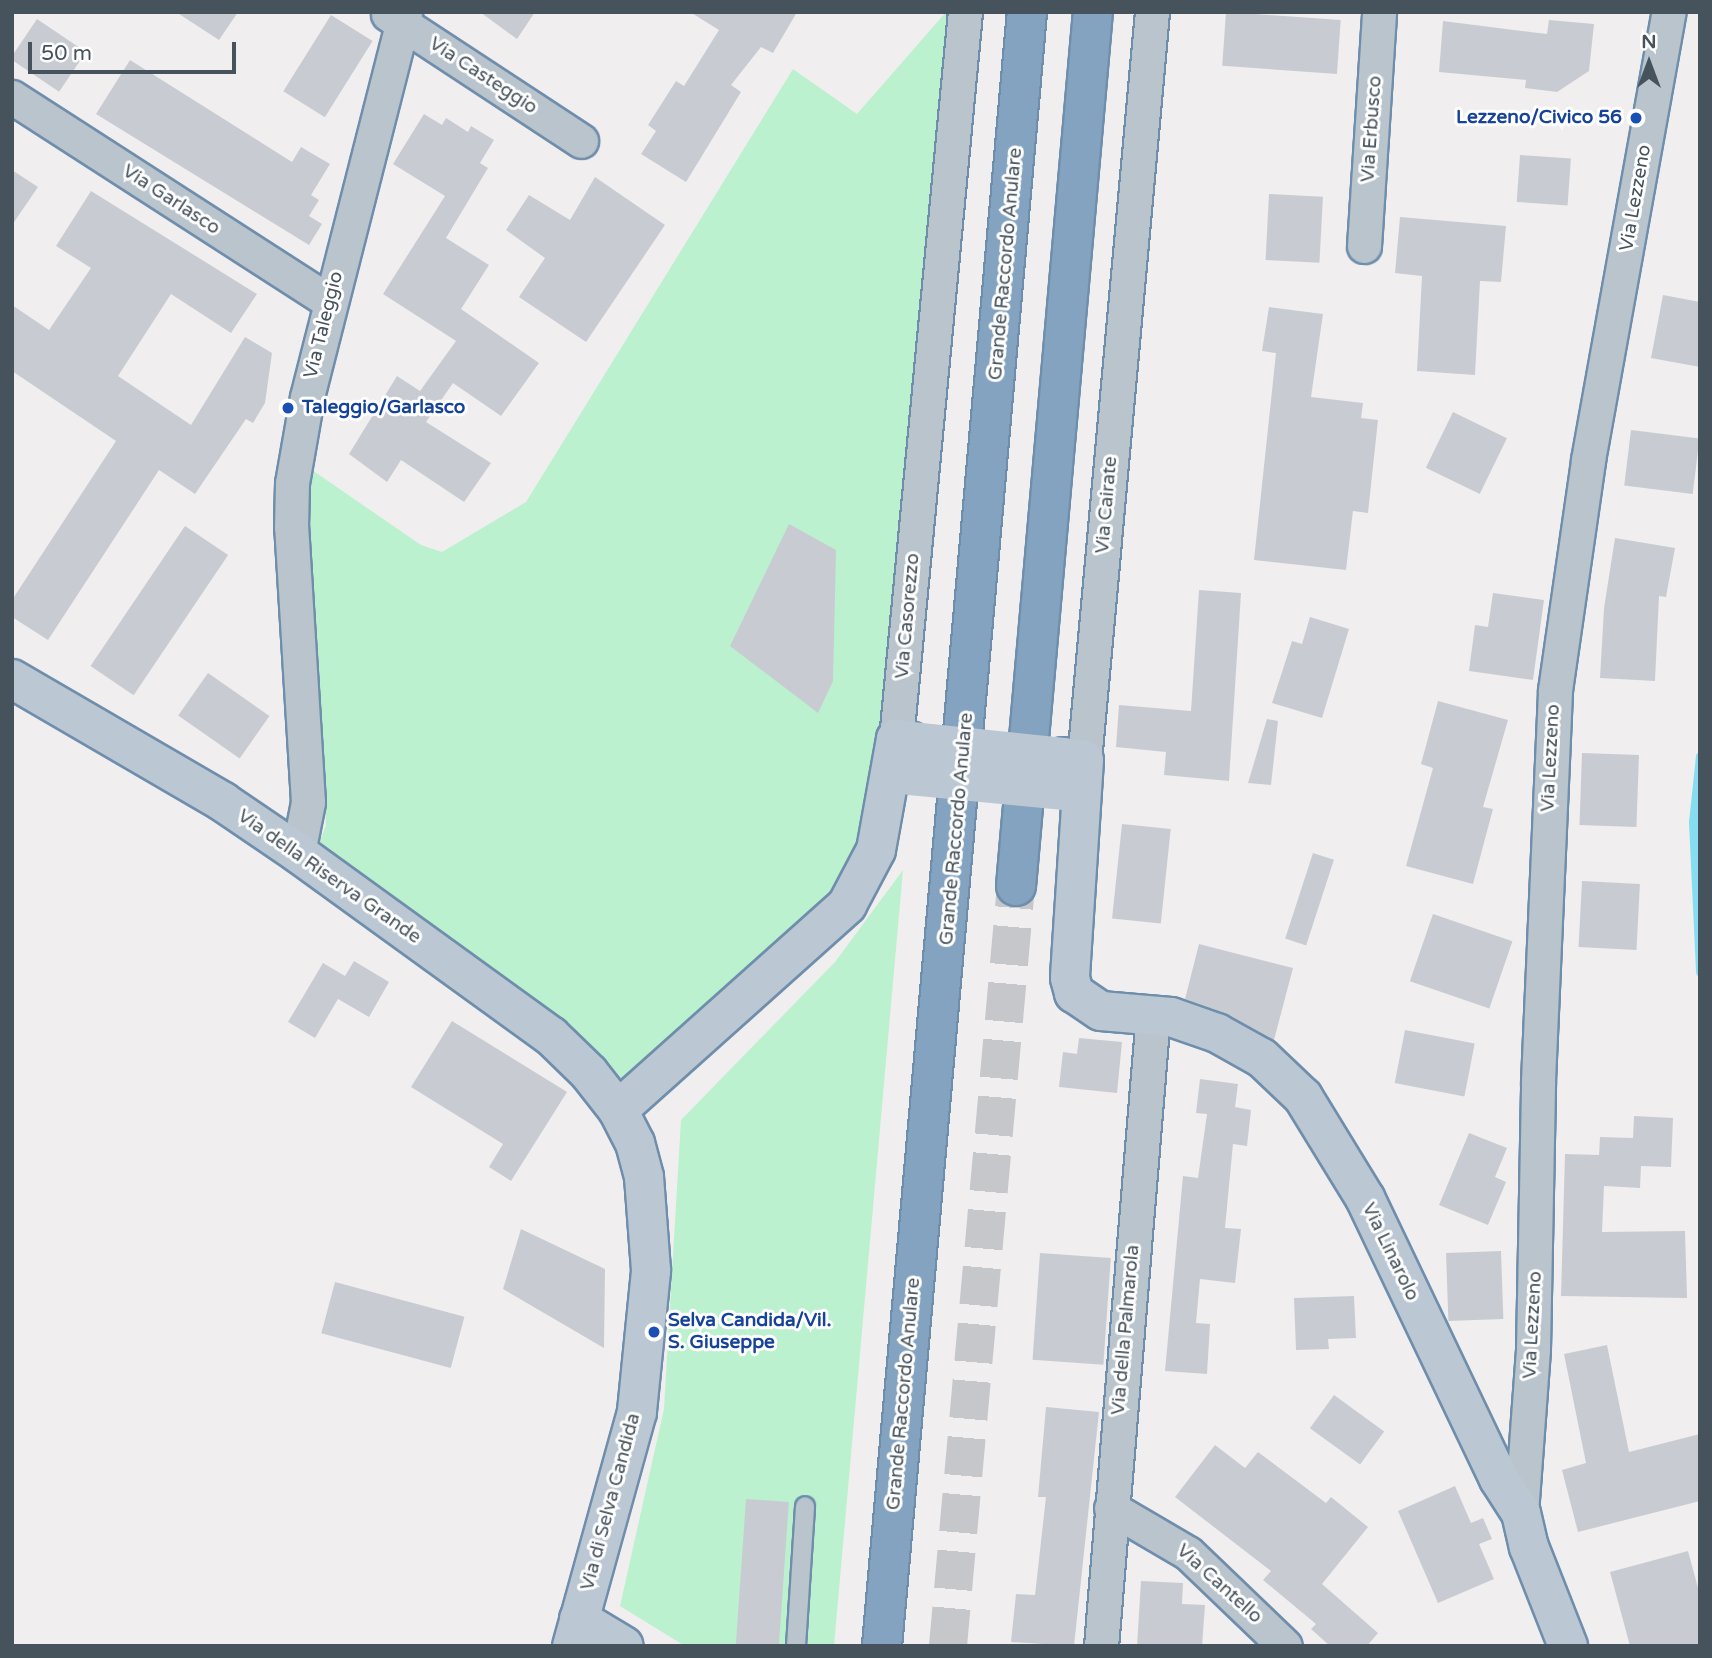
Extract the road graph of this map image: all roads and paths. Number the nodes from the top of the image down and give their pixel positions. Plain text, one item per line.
1 (965, 12) edge
2 (1027, 12) edge
3 (1093, 12) edge
4 (1152, 12) edge
5 (1379, 12) edge
6 (1669, 12) edge
7 (398, 16) edge
8 (12, 97) edge
9 (581, 141) dead end
10 (1364, 246) dead end
11 (330, 302) junction
12 (12, 679) edge
13 (902, 758) junction
14 (1073, 776) junction
15 (298, 853) junction
16 (1016, 886) tunnel mouth
17 (1077, 998) joint
18 (1153, 1014) junction
19 (618, 1110) junction
20 (805, 1506) dead end
21 (1111, 1508) junction
22 (1521, 1513) junction
23 (575, 1632) edge
24 (624, 1646) edge
25 (796, 1646) edge
26 (882, 1646) edge
27 (1101, 1646) edge
28 (1286, 1646) edge
29 (1568, 1646) edge

1 - 13 street, Via Casorezzo
2 - 26 highway, Grande Raccordo Anulare
3 - 16 highway
4 - 14 street, Via Cairate
5 - 10 street, Via Erbusco
6 - 22 street, Via Lezzeno
7 - 9 street, Via Casteggio
7 - 11 street, Via Taleggio
8 - 11 street, Via Garlasco
11 - 15 street, Via Taleggio
12 - 15 street, Via della Riserva Grande
13 - 14 street, bridge
13 - 19 street, Via Casorezzo
14 - 17 street, Via Cairate
15 - 19 street, Via della Riserva Grande
17 - 18 street, Via Linarolo
18 - 21 street, Via della Palmarola
18 - 22 street, Via Linarolo
19 - 23 street, Via di Selva Candida
20 - 25 lane
21 - 27 street, Via della Palmarola
21 - 28 street, Via Cantello
22 - 29 street, Via Linarolo
23 - 24 street

